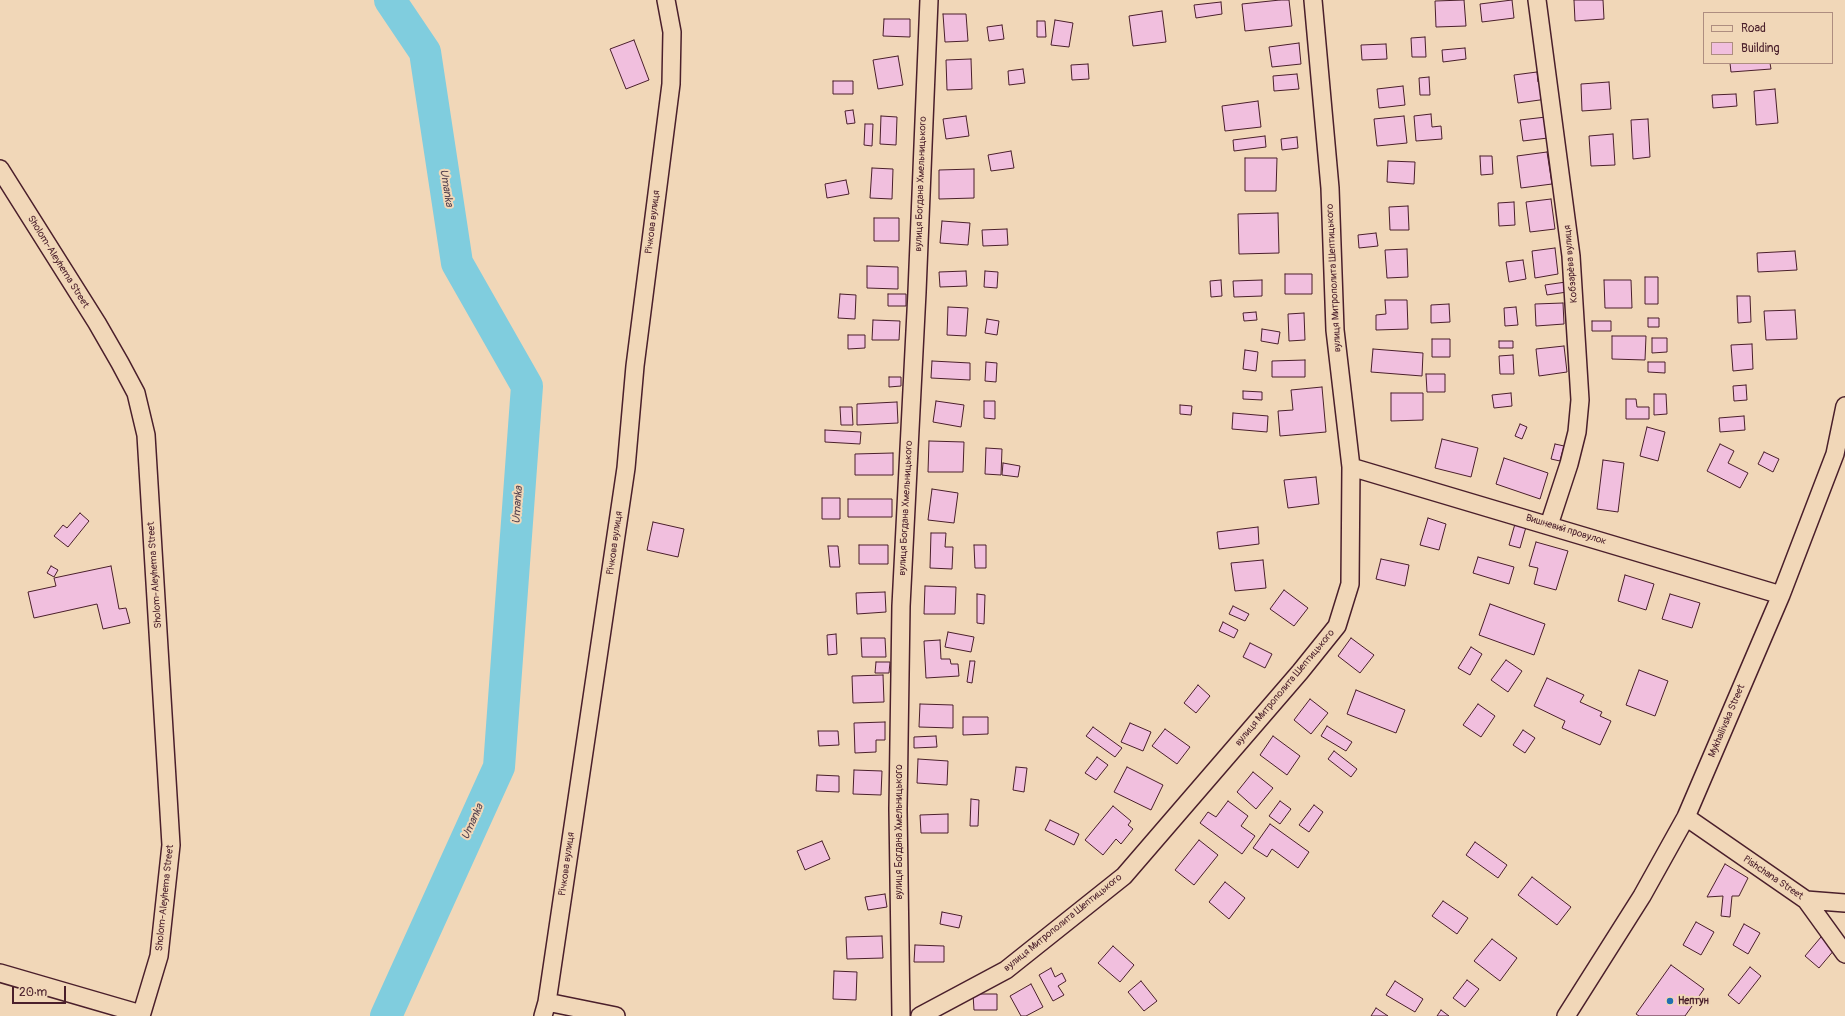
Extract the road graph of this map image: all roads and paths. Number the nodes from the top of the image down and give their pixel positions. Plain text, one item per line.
1 (666, 0) edge
2 (928, 0) edge
3 (1313, 0) edge
4 (1537, 0) edge
5 (0, 169) edge
6 (1845, 406) edge
7 (1840, 454) edge
8 (1351, 467) junction
9 (1549, 525) junction
10 (1781, 595) junction
11 (1686, 817) junction
12 (1806, 900) junction
13 (1845, 903) edge
14 (1845, 954) edge
15 (0, 973) edge
16 (545, 1009) edge
17 (141, 1015) edge
18 (616, 1016) edge
19 (901, 1016) edge
20 (920, 1016) edge
21 (1566, 1016) edge

1 - 16 street, Річкова вулиця
2 - 19 street, вулиця Богдана Хмельницького
3 - 8 street, вулиця Митрополита Шептицького
4 - 9 street, Кобзарèва вулиця
5 - 17 street, Sholom-Aleyhema Street
6 - 7 street, Mykhailivska Street
7 - 10 street, Mykhailivska Street
8 - 9 street, Вишневий провулок
8 - 20 street, вулиця Митрополита Шептицького
9 - 10 street, Вишневий провулок
10 - 11 street, Mykhailivska Street
11 - 12 street, Pishchana Street
11 - 21 street, Mykhailivska Street
12 - 13 street
12 - 14 street, Pishchana Street
15 - 17 street
16 - 18 street

